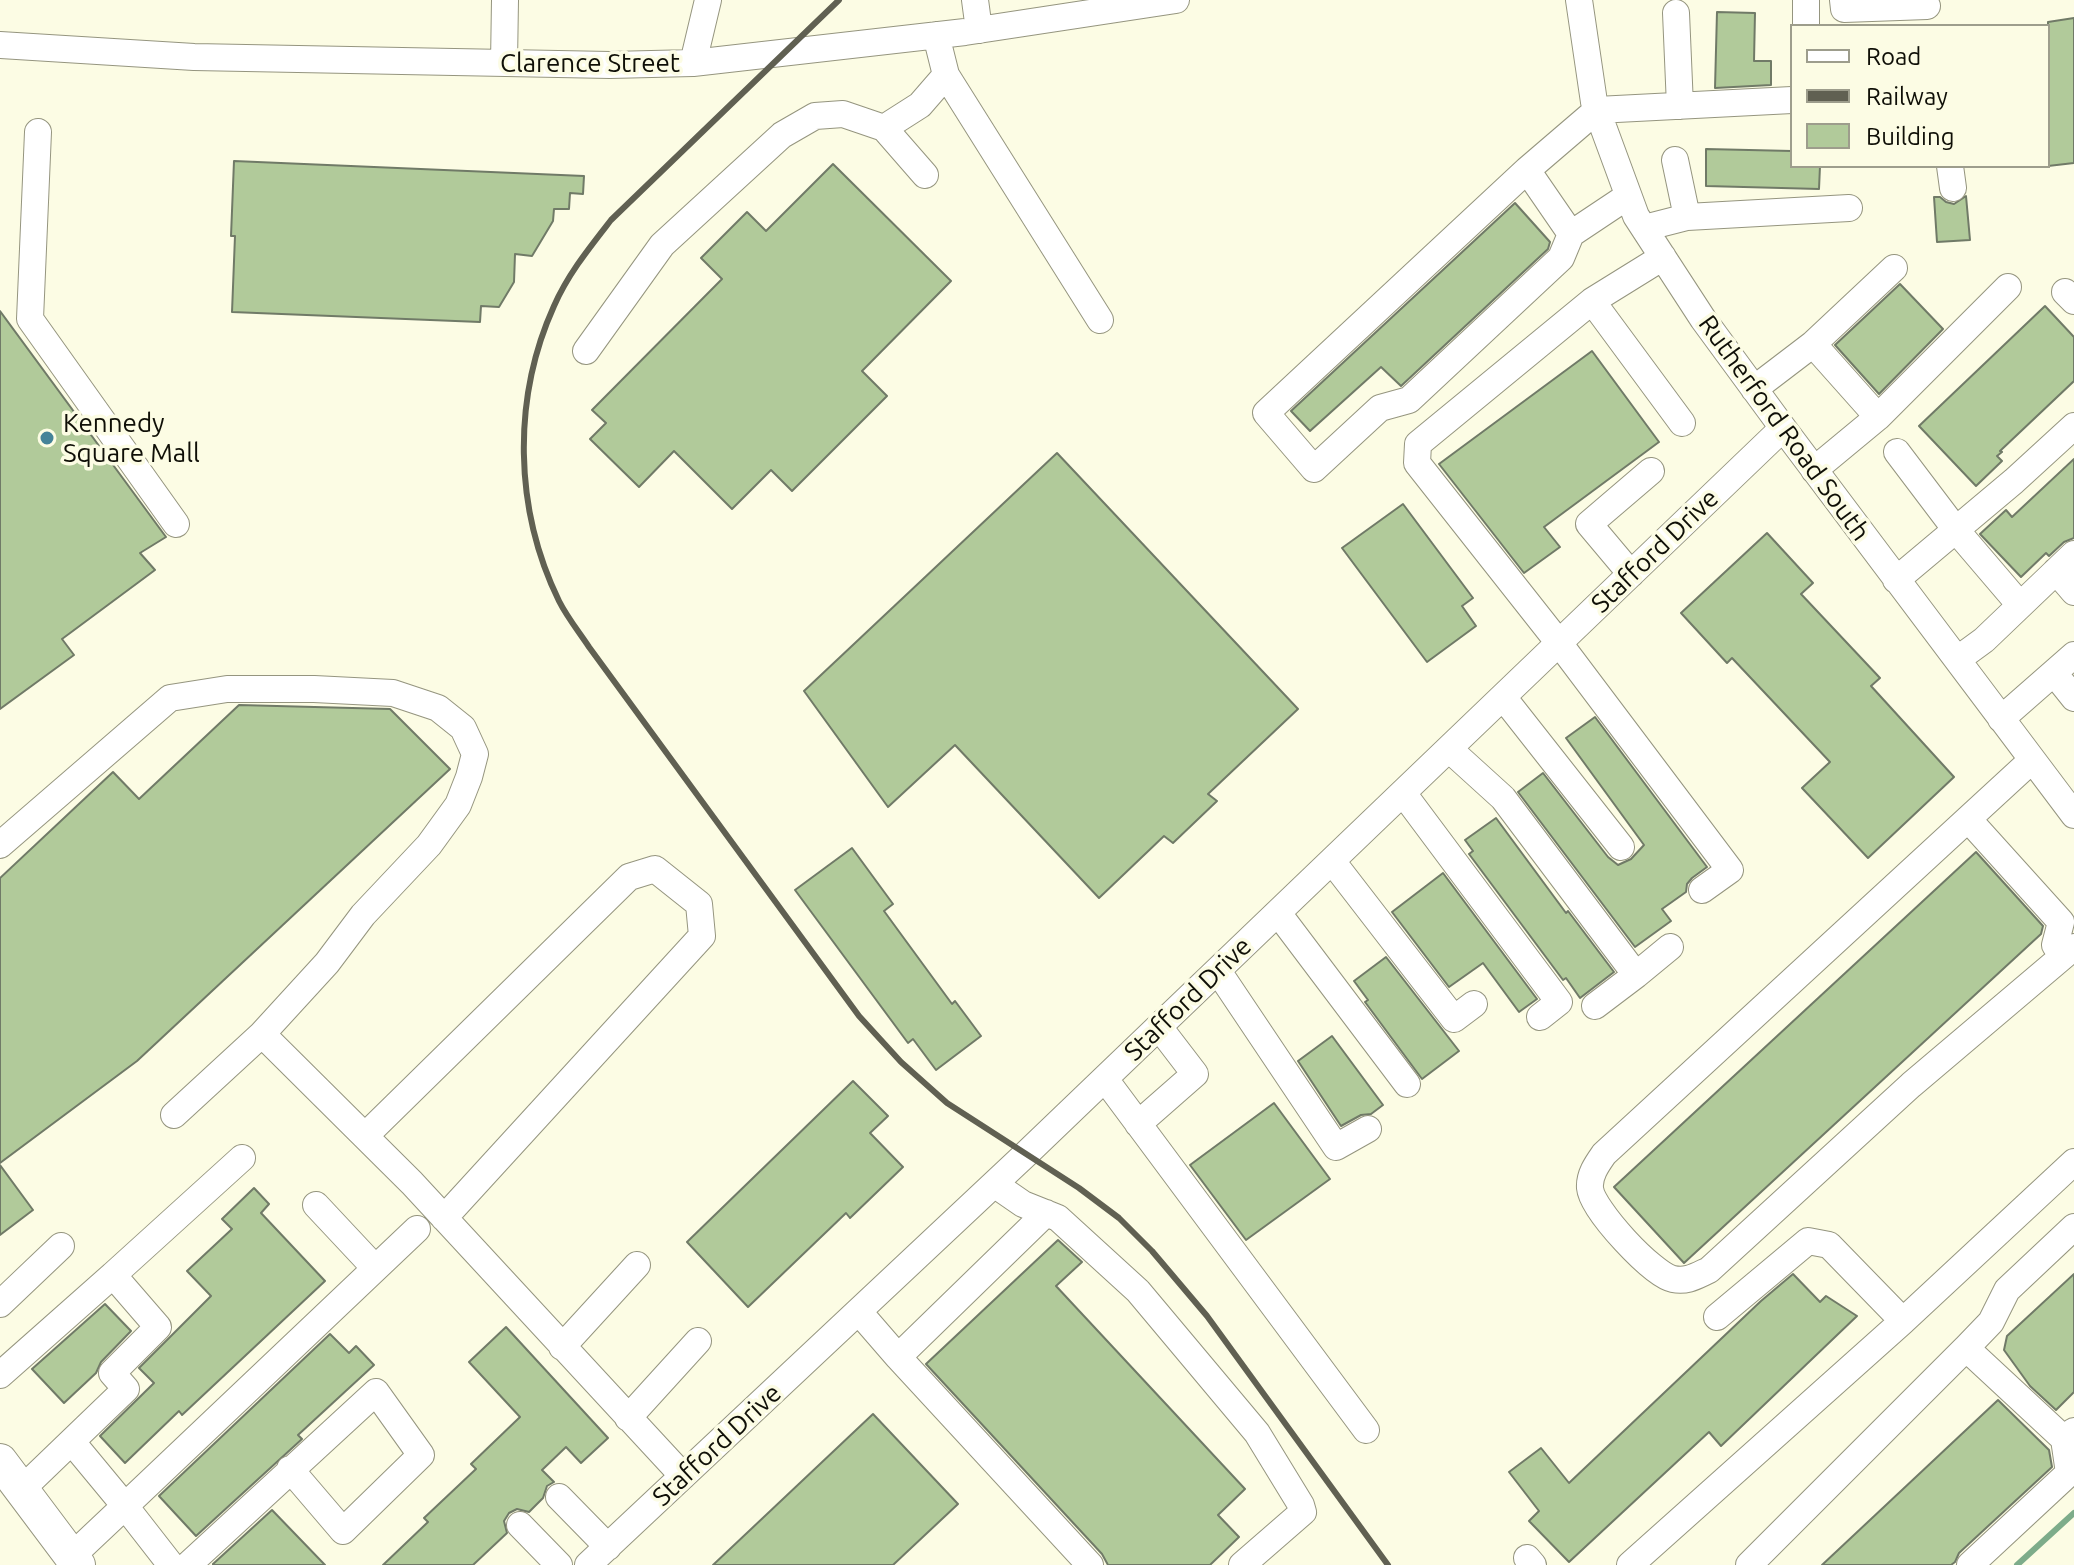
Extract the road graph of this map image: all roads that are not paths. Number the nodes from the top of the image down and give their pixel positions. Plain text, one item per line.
1 (505, 0) edge
2 (708, 0) edge
3 (975, 0) edge
4 (1176, 0) edge
5 (1579, 0) edge
6 (1806, 0) edge
7 (1928, 11) edge
8 (1844, 12) edge
9 (1676, 13) dead end
10 (1806, 24) edge
11 (979, 30) junction
12 (936, 35) junction
13 (0, 45) edge
14 (504, 63) junction
15 (693, 63) junction
16 (946, 75) junction
17 (1790, 100) edge
18 (1680, 106) junction
19 (1597, 110) junction
20 (884, 128) junction
21 (38, 132) dead end
22 (1675, 160) dead end
23 (1527, 170) junction
24 (925, 175) dead end
25 (1628, 196) junction
26 (1849, 208) dead end
27 (1687, 217) junction
28 (1644, 228) junction
29 (1571, 234) junction
30 (1663, 257) junction
31 (1894, 268) dead end
32 (2008, 287) dead end
33 (1592, 301) junction
34 (1100, 320) dead end
35 (1813, 344) junction
36 (586, 351) dead end
37 (1754, 389) junction
38 (1878, 417) junction
39 (1682, 423) dead end
40 (2074, 426) edge
41 (1783, 428) junction
42 (1897, 452) dead end
43 (1814, 470) junction
44 (1651, 471) dead end
45 (176, 524) dead end
46 (1956, 530) junction
47 (2065, 562) edge
48 (1631, 574) junction
49 (1896, 580) junction
50 (2074, 592) edge
51 (2020, 605) junction
52 (1559, 643) junction
53 (2074, 655) edge
54 (1958, 659) junction
55 (2054, 673) junction
56 (1503, 697) junction
57 (2074, 698) edge
58 (2001, 719) junction
59 (1449, 749) junction
60 (2032, 760) junction
61 (1403, 793) junction
62 (2074, 815) edge
63 (1968, 819) junction
64 (0, 845) edge
65 (1621, 847) dead end
66 (1332, 861) junction
67 (1702, 890) dead end
68 (1278, 913) junction
69 (1670, 947) dead end
70 (2068, 951) edge
71 (1218, 971) junction
72 (1636, 975) junction
73 (1474, 1004) dead end
74 (1595, 1006) dead end
75 (1540, 1017) dead end
76 (1159, 1027) junction
77 (262, 1034) junction
78 (1105, 1079) junction
79 (1407, 1084) dead end
80 (174, 1115) dead end
81 (1138, 1124) junction
82 (1368, 1129) dead end
83 (365, 1136) junction
84 (242, 1158) dead end
85 (2074, 1162) edge
86 (994, 1184) junction
87 (316, 1205) dead end
88 (1046, 1213) junction
89 (444, 1218) junction
90 (2074, 1227) edge
91 (417, 1229) dead end
92 (61, 1246) dead end
93 (637, 1265) dead end
94 (375, 1268) junction
95 (113, 1275) junction
96 (0, 1304) edge
97 (859, 1312) junction
98 (1717, 1317) dead end
99 (1903, 1321) junction
100 (698, 1341) dead end
101 (562, 1347) junction
102 (1966, 1348) junction
103 (898, 1357) junction
104 (0, 1375) edge
105 (628, 1418) junction
106 (1366, 1430) dead end
107 (2069, 1435) edge
108 (72, 1442) junction
109 (0, 1461) edge
110 (290, 1469) junction
111 (683, 1476) junction
112 (21, 1490) junction
113 (559, 1497) dead end
114 (125, 1506) junction
115 (520, 1525) dead end
116 (608, 1547) junction
117 (75, 1560) edge
118 (171, 1565) edge
119 (188, 1565) edge
120 (559, 1565) edge
121 (588, 1565) edge
122 (1090, 1565) edge
123 (1242, 1565) edge
124 (1630, 1565) edge
125 (1749, 1565) edge
126 (1970, 1565) edge

1 - 14 street
2 - 15 street
3 - 11 street
4 - 11 street, Clarence Street
5 - 19 street, Rutherford Road South
6 - 10 street
7 - 8 street
9 - 18 street
11 - 12 street, Clarence Street
12 - 15 street, Clarence Street
12 - 16 street
13 - 14 street, Clarence Street
14 - 15 street, Clarence Street
16 - 20 street
16 - 34 street
17 - 18 street
18 - 19 street
19 - 23 street
19 - 25 street, Rutherford Road South
20 - 24 street
20 - 36 street
21 - 45 street
22 - 27 street
23 - 29 street
23 - 29 street
25 - 28 street, Rutherford Road South
25 - 29 street
26 - 27 street
27 - 28 street
28 - 30 street, Rutherford Road South
30 - 33 street
30 - 37 street, Rutherford Road South
31 - 35 street
32 - 38 street
33 - 39 street
33 - 52 street
35 - 37 street
35 - 38 street
37 - 41 street, Rutherford Road South
38 - 43 street
40 - 46 street
41 - 43 street, Rutherford Road South
41 - 48 street, Stafford Drive
42 - 46 street
43 - 49 street, Rutherford Road South
44 - 48 street
46 - 49 street
46 - 51 street
47 - 50 street
47 - 51 street
48 - 52 street, Stafford Drive
49 - 54 street, Rutherford Road South
51 - 54 street
52 - 56 street, Stafford Drive
52 - 67 street
53 - 55 street
54 - 58 street, Rutherford Road South
55 - 57 street
55 - 58 street
56 - 59 street, Stafford Drive
56 - 65 street
58 - 60 street, Rutherford Road South
59 - 61 street, Stafford Drive
59 - 72 street
60 - 62 street, Rutherford Road South
60 - 63 street
61 - 66 street, Stafford Drive
61 - 75 street
63 - 70 street
63 - 70 street
64 - 77 street
66 - 68 street, Stafford Drive
66 - 73 street
68 - 71 street, Stafford Drive
68 - 79 street
69 - 72 street
71 - 76 street, Stafford Drive
71 - 82 street
72 - 74 street
76 - 78 street, Stafford Drive
76 - 81 street
77 - 80 street
77 - 83 street
78 - 81 street
78 - 86 street, Stafford Drive
81 - 106 street
83 - 89 street
83 - 89 street
84 - 95 street
85 - 99 street
86 - 88 street
86 - 97 street, Stafford Drive
87 - 94 street
88 - 103 street
88 - 123 street
89 - 101 street
90 - 102 street
91 - 94 street
92 - 96 street
93 - 101 street
94 - 114 street
95 - 104 street
95 - 108 street
97 - 103 street
97 - 111 street, Stafford Drive
98 - 99 street
99 - 124 street
100 - 105 street
101 - 105 street
102 - 107 street
102 - 125 street
103 - 122 street
105 - 111 street
107 - 126 street
108 - 112 street
108 - 114 street
109 - 112 main road
110 - 110 street
110 - 119 street
111 - 116 street, Stafford Drive
112 - 117 main road
113 - 116 street
114 - 117 street
114 - 118 street
115 - 120 street
116 - 121 street, Stafford Drive

